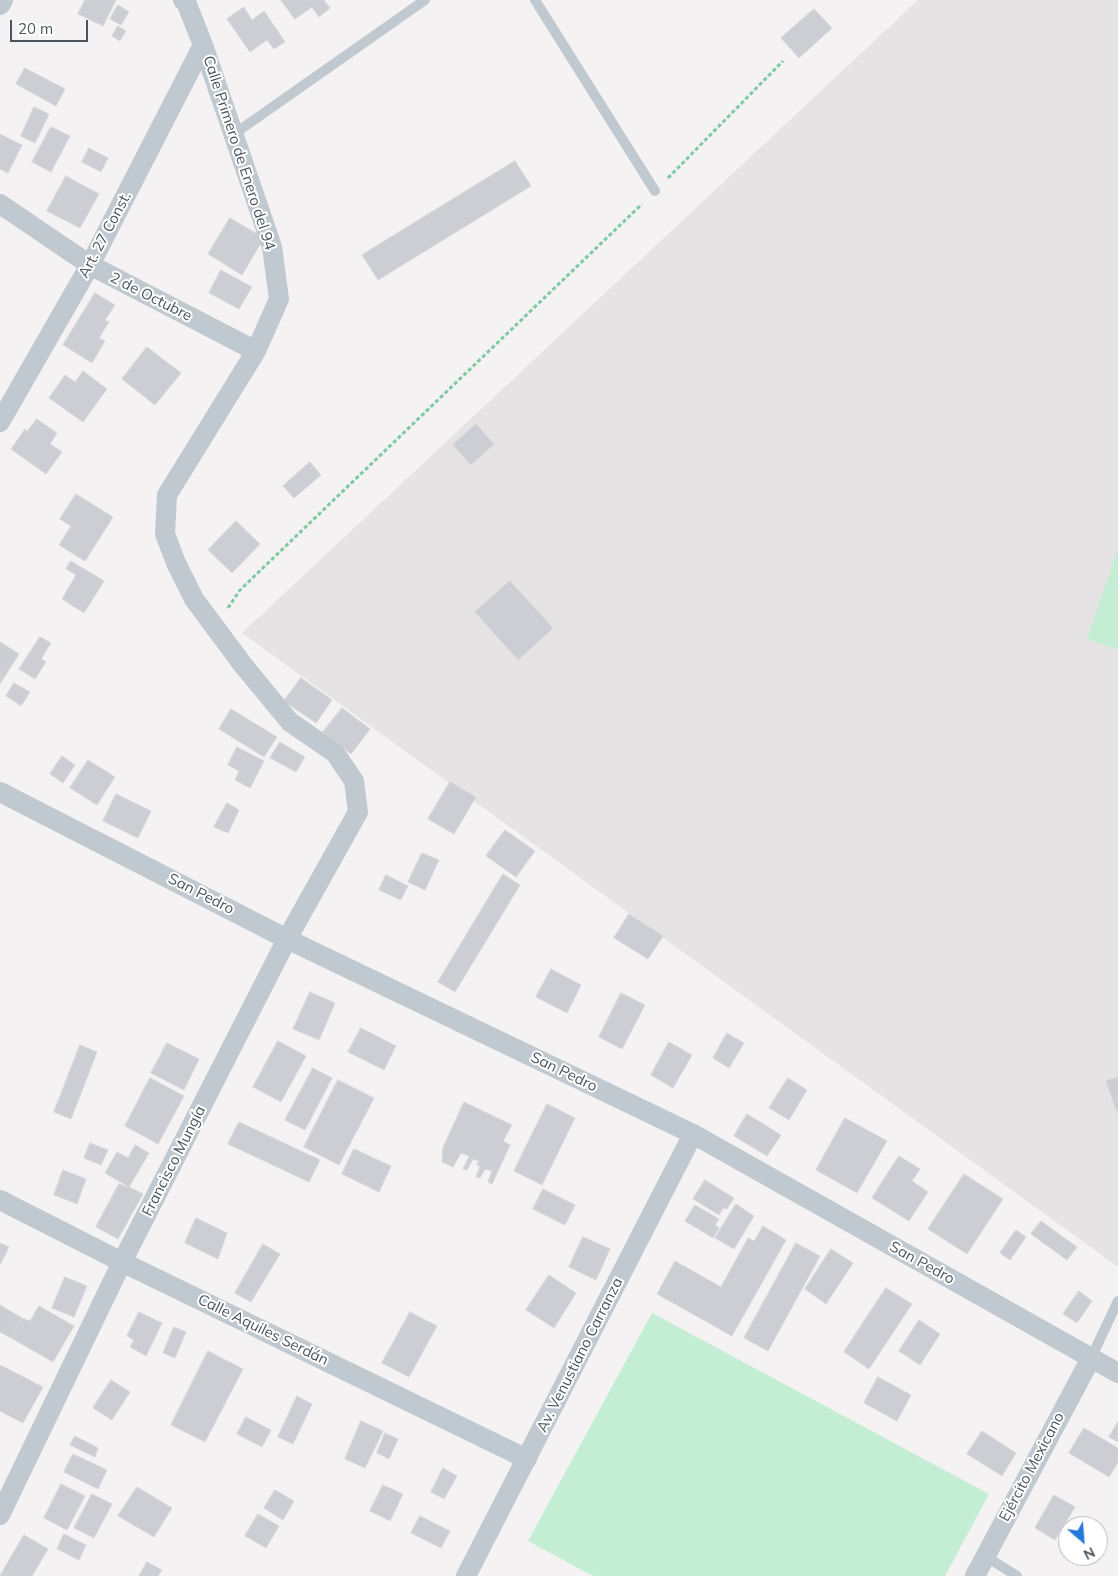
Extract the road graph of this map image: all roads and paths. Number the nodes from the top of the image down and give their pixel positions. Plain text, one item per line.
1 (3, 0) edge
2 (183, 0) edge
3 (425, 0) edge
4 (535, 0) edge
5 (0, 5) edge
6 (203, 45) junction
7 (783, 61) dead end
8 (234, 134) junction
9 (655, 191) junction
10 (0, 204) edge
11 (90, 265) junction
12 (256, 351) junction
13 (0, 422) edge
14 (215, 627) junction
15 (0, 792) edge
16 (358, 812) joint
17 (287, 938) junction
18 (693, 1134) junction
19 (0, 1200) edge
20 (122, 1262) junction
21 (1118, 1301) edge
22 (1090, 1358) junction
23 (1118, 1373) edge
24 (527, 1459) junction
25 (0, 1515) edge
26 (985, 1556) junction
27 (466, 1576) edge
28 (975, 1576) edge
29 (1017, 1576) edge

1 - 5 street
2 - 6 street, Calle Primero de Enero del 94
3 - 8 lane
4 - 9 lane
6 - 8 street, Calle Primero de Enero del 94
6 - 11 street, Art. 27 Const.
7 - 9 path
8 - 12 street, Calle Primero de Enero del 94
9 - 14 path
10 - 11 street, 2 de Octubre
11 - 12 street, 2 de Octubre
11 - 13 street, Art. 27 Const.
12 - 14 street, Calle Primero de Enero del 94
14 - 16 street, Calle Primero de Enero del 94
15 - 17 street, San Pedro
16 - 17 street, Francisco Mungía
17 - 18 street, San Pedro
17 - 20 street, Francisco Mungía
18 - 22 street, San Pedro
18 - 24 street, Av. Venustiano Carranza
19 - 20 street, Calle Aquiles Serdán
20 - 24 street, Calle Aquiles Serdán
20 - 25 street, Francisco Mungía
21 - 22 lane
22 - 23 street, San Pedro
22 - 26 street, Ejército Mexicano
24 - 27 street, Av. Venustiano Carranza
26 - 28 street, Ejército Mexicano
26 - 29 lane

